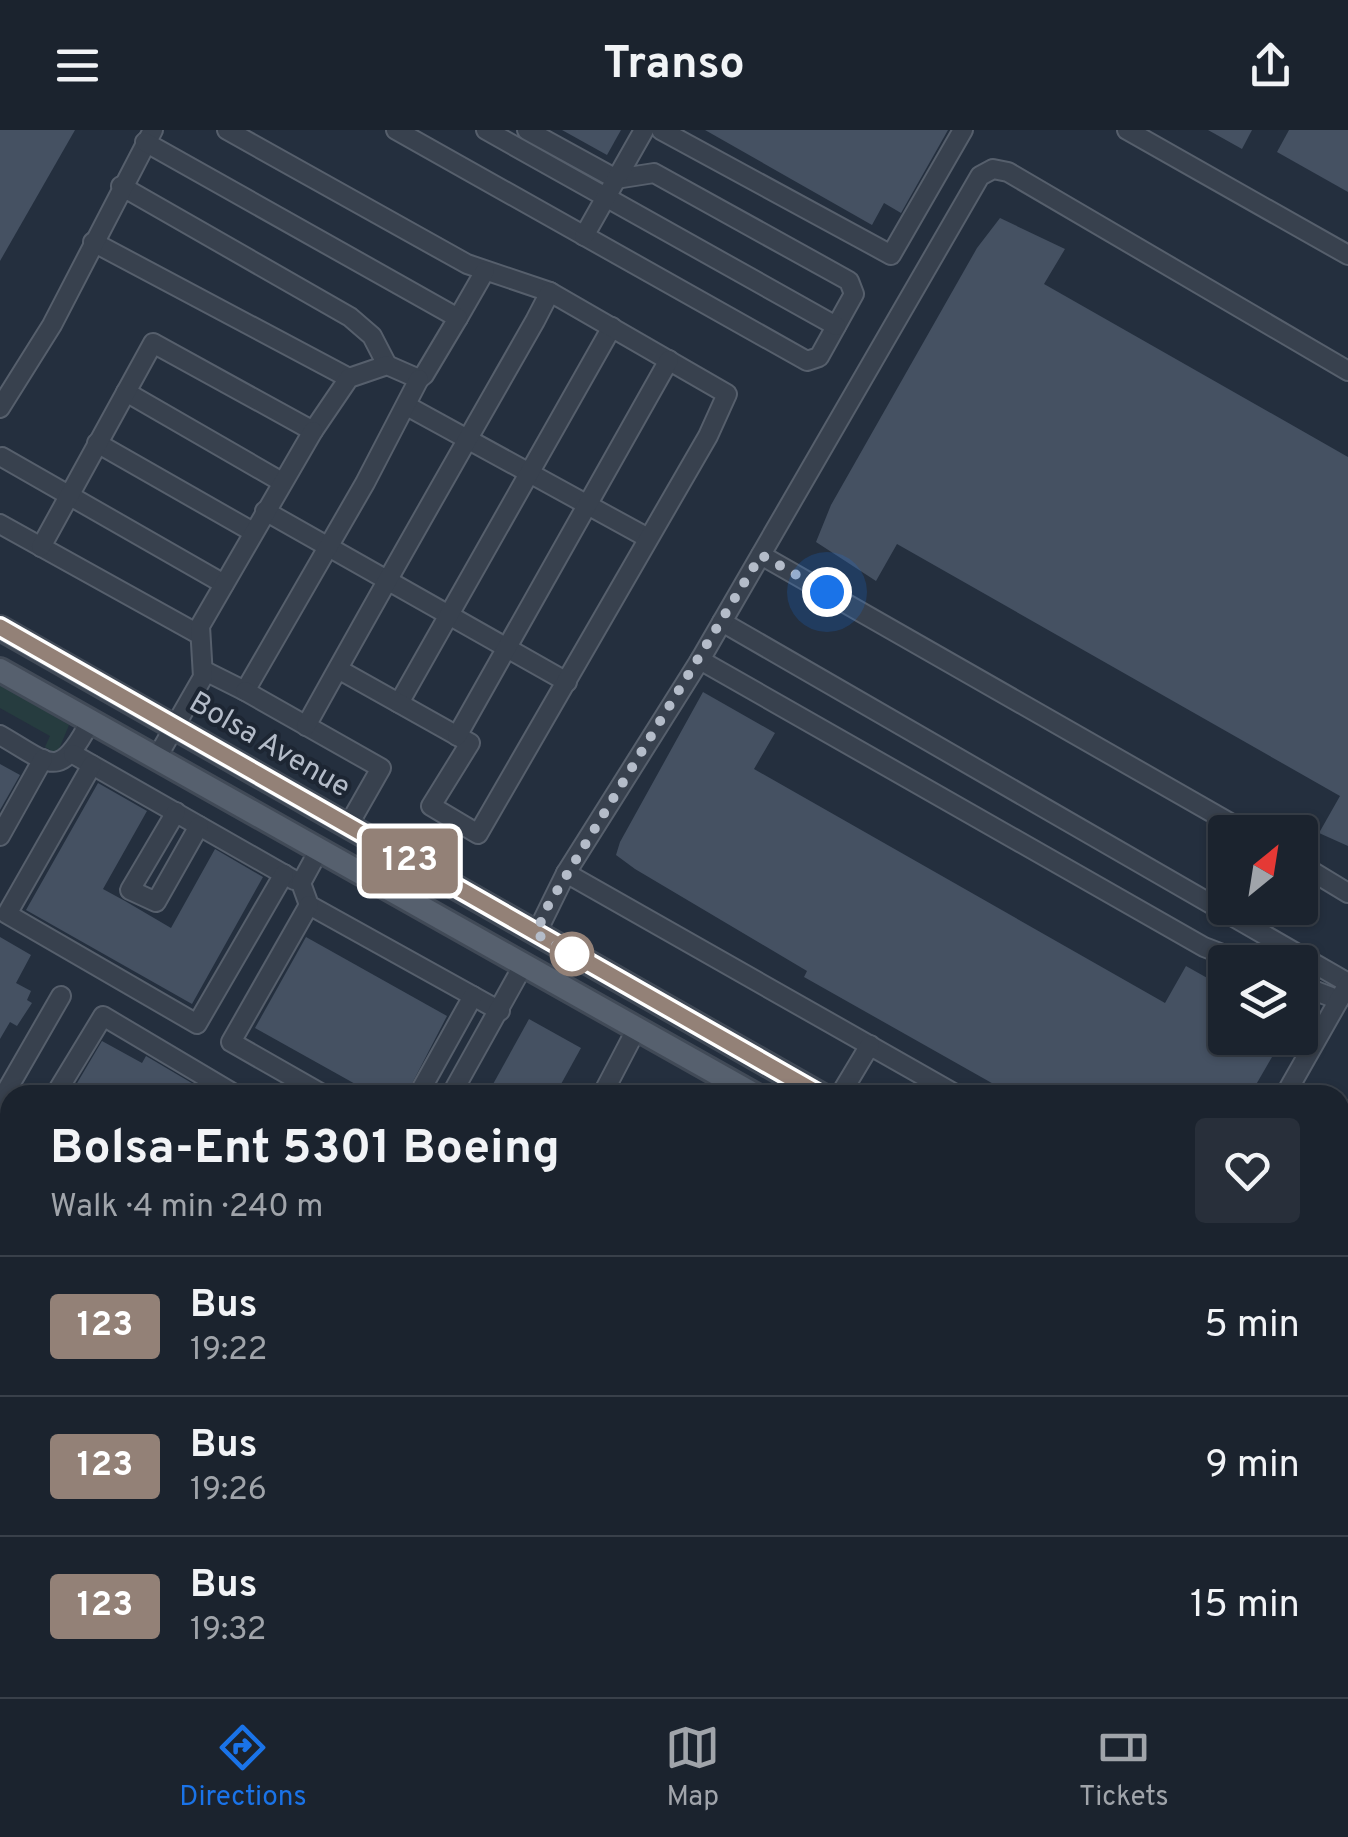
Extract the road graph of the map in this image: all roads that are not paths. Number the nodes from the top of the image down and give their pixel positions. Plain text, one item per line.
1 (227, 130) edge
2 (396, 130) edge
3 (486, 130) edge
4 (526, 130) edge
5 (644, 130) edge
6 (662, 130) edge
7 (963, 130) edge
8 (1128, 130) edge
9 (1171, 130) edge
10 (149, 136) edge
11 (1158, 147) junction
12 (616, 180) junction
13 (121, 186) junction
14 (606, 198) junction
15 (584, 236) junction
16 (93, 242) junction
17 (1348, 254) edge
18 (484, 271) junction
19 (550, 292) junction
20 (458, 318) junction
21 (836, 326) junction
22 (612, 328) junction
23 (668, 360) junction
24 (387, 365) junction
25 (1348, 371) edge
26 (348, 378) junction
27 (419, 379) junction
28 (126, 392) junction
29 (408, 406) junction
30 (0, 408) edge
31 (313, 431) junction
32 (468, 440) junction
33 (97, 443) junction
34 (2, 457) edge
35 (528, 474) junction
36 (282, 482) junction
37 (68, 494) junction
38 (587, 505) junction
39 (265, 511) junction
40 (0, 524) edge
41 (253, 532) junction
42 (648, 538) junction
43 (41, 547) junction
44 (328, 548) junction
45 (761, 555) junction
46 (387, 581) junction
47 (224, 584) junction
48 (446, 616) junction
49 (722, 622) junction
50 (0, 628) edge
51 (200, 634) junction
52 (508, 649) junction
53 (700, 660) junction
54 (338, 668) junction
55 (0, 670) edge
56 (203, 670) junction
57 (567, 682) junction
58 (246, 691) junction
59 (399, 704) junction
60 (90, 722) junction
61 (306, 726) junction
62 (174, 727) junction
63 (0, 735) edge
64 (456, 736) junction
65 (73, 754) junction
66 (44, 759) junction
67 (156, 759) junction
68 (92, 765) junction
69 (176, 812) junction
70 (1216, 815) edge
71 (199, 826) junction
72 (348, 826) junction
73 (1, 831) edge
74 (320, 850) junction
75 (566, 873) junction
76 (1318, 875) edge
77 (293, 879) junction
78 (1348, 893) edge
79 (309, 905) junction
80 (536, 934) junction
81 (1208, 947) edge
82 (524, 964) junction
83 (1318, 987) edge
84 (1345, 989) edge
85 (60, 996) dead end
86 (473, 996) junction
87 (500, 1011) junction
88 (638, 1028) junction
89 (870, 1045) junction
90 (10, 1085) edge
91 (62, 1085) edge
92 (219, 1085) edge
93 (306, 1085) edge
94 (424, 1085) edge
95 (457, 1085) edge
96 (607, 1085) edge
97 (738, 1085) edge
98 (803, 1085) edge
99 (846, 1085) edge
100 (940, 1085) edge
101 (1291, 1085) edge

1 - 18 street
2 - 15 street
3 - 14 street
4 - 12 street
5 - 12 street
6 - 7 street
8 - 11 street
9 - 11 street
10 - 13 street
10 - 20 street
11 - 17 street
12 - 14 street
12 - 21 street
13 - 16 street
13 - 24 street
14 - 15 street
14 - 21 street
15 - 21 street
16 - 26 street
16 - 30 street
18 - 19 street
18 - 20 street
19 - 22 street
19 - 32 street
20 - 27 street
22 - 23 street
22 - 35 street
23 - 38 street
23 - 42 street
24 - 26 street
24 - 27 street
25 - 45 street
26 - 31 street
27 - 29 street
28 - 31 street
28 - 33 street
28 - 36 street
29 - 32 street
29 - 44 street
31 - 36 street
32 - 35 street
32 - 46 street
33 - 37 street
33 - 41 street
34 - 37 street
35 - 38 street
35 - 48 street
36 - 39 street
37 - 43 street
37 - 47 street
38 - 42 street
38 - 52 street
39 - 41 street
39 - 44 street
40 - 43 street
41 - 47 street
42 - 57 street
43 - 51 street
44 - 46 street
44 - 58 street
45 - 49 street
45 - 70 street
46 - 48 street
46 - 54 street
47 - 51 street
48 - 52 street
48 - 59 street
49 - 53 street
49 - 84 street
50 - 62 main road, Bolsa Avenue
51 - 56 street
52 - 57 street
52 - 64 street
53 - 75 street
53 - 81 street
54 - 59 street
54 - 61 street
55 - 60 main road
56 - 58 street
56 - 62 street
57 - 64 street
58 - 61 street
59 - 64 street
60 - 65 street
60 - 67 main road
61 - 72 street
62 - 67 street
62 - 72 main road, Bolsa Avenue
63 - 66 street
65 - 66 street
65 - 68 street
66 - 73 street
67 - 74 main road
68 - 69 street
68 - 77 street
69 - 71 street
69 - 71 street
71 - 77 street
72 - 80 main road, Bolsa Avenue
74 - 77 street
74 - 82 main road
75 - 80 street
75 - 89 street
76 - 78 street
77 - 79 street
79 - 86 street
79 - 93 street
80 - 82 main road
80 - 98 main road, Bolsa Avenue
82 - 87 street
82 - 88 main road
83 - 84 street
84 - 101 street
85 - 90 street
86 - 87 street
86 - 94 street
87 - 95 street
88 - 96 street
88 - 97 main road
89 - 99 street
89 - 100 street
91 - 92 street

